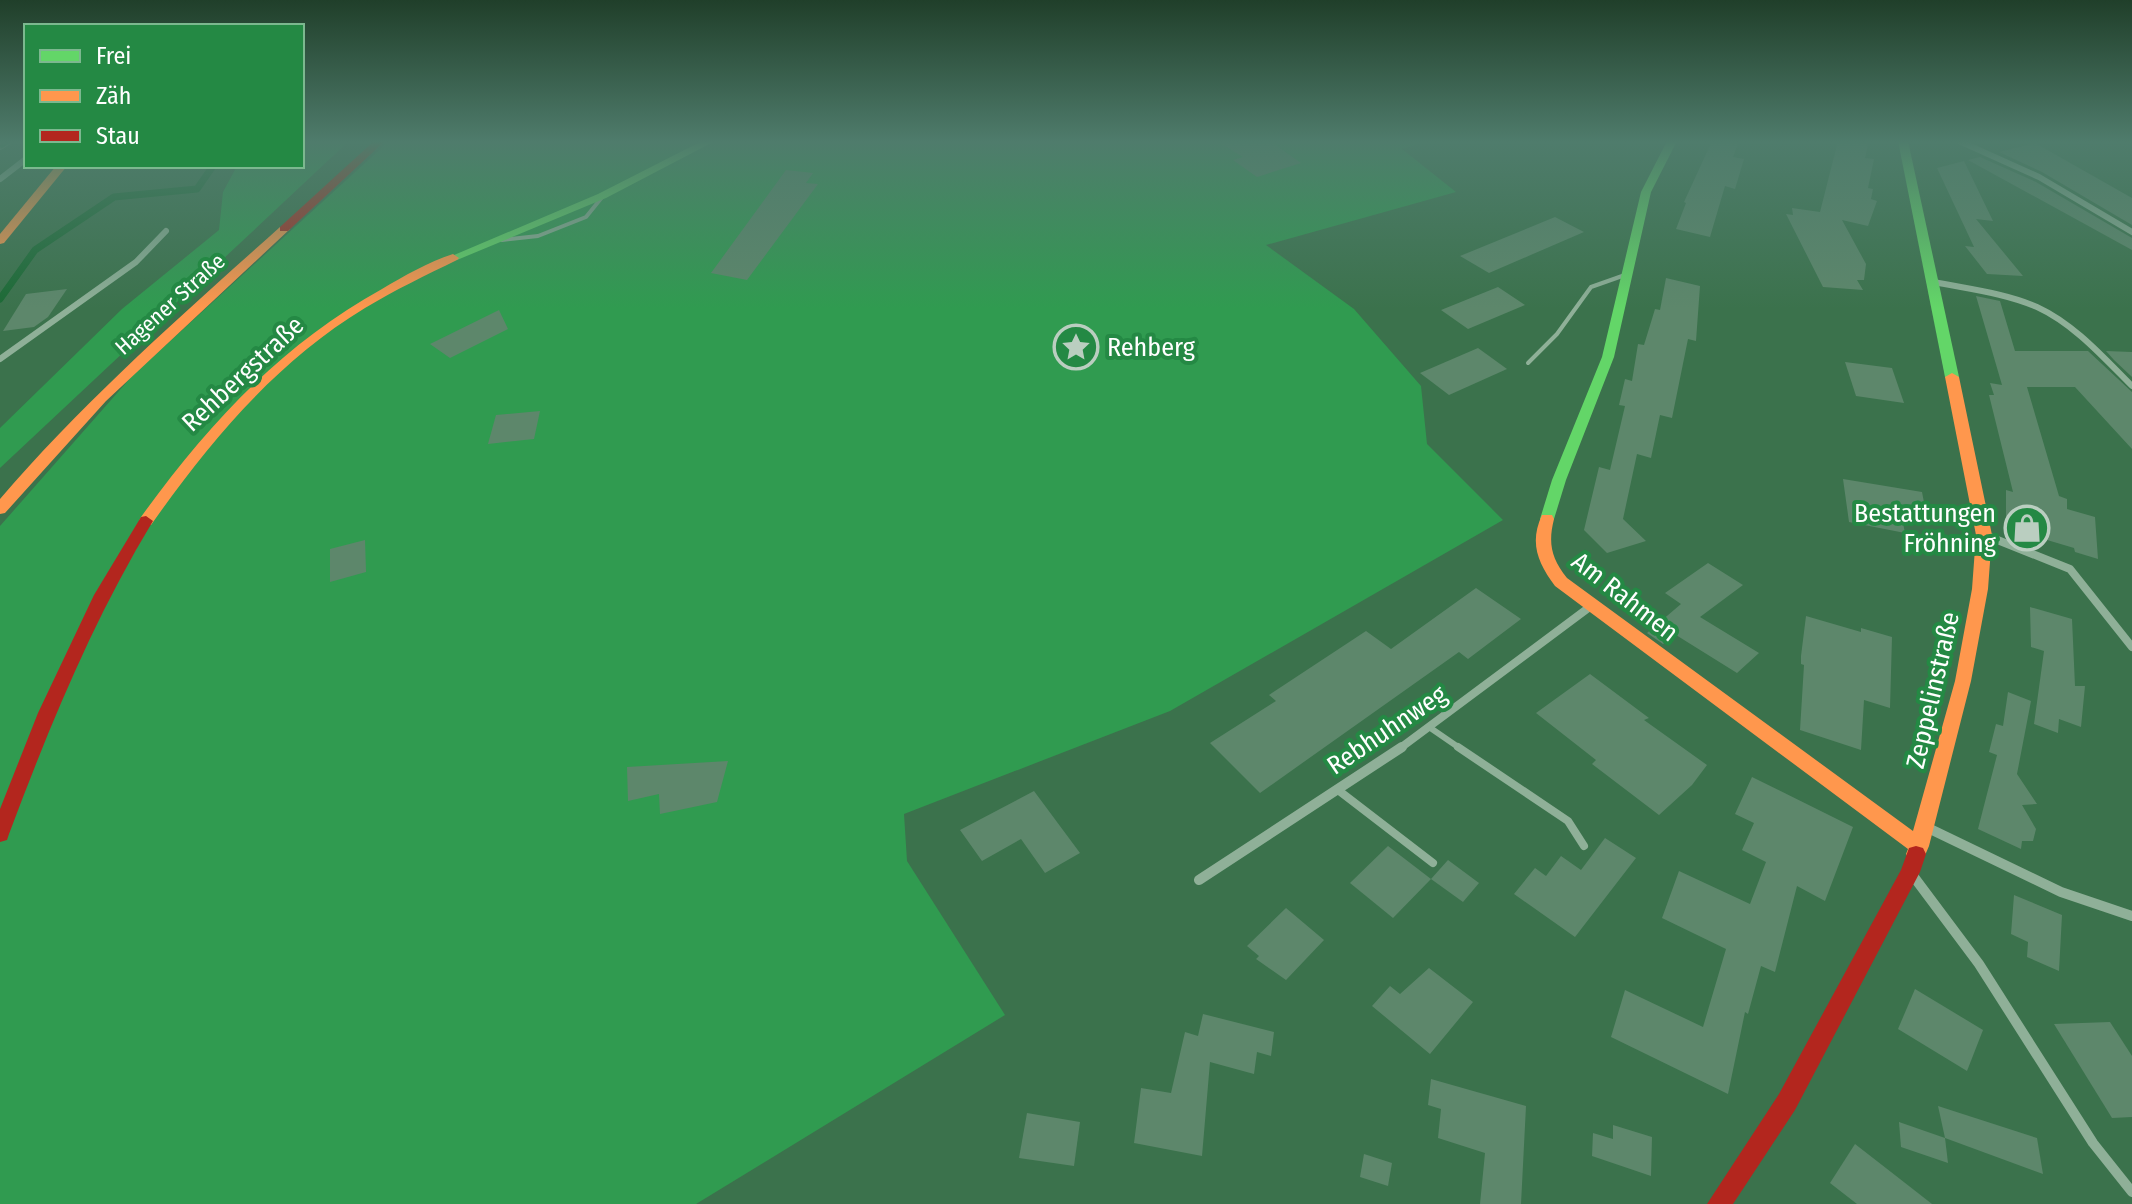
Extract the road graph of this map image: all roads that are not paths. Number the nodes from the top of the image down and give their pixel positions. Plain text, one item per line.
1 (36, 197) edge
2 (319, 197) edge
3 (600, 197) edge
4 (1645, 197) edge
5 (1915, 197) edge
6 (2073, 197) edge
7 (166, 231) dead end
8 (2132, 232) edge
9 (0, 241) edge
10 (1625, 275) junction
11 (1934, 282) junction
12 (0, 359) edge
13 (1528, 363) dead end
14 (2132, 386) edge
15 (0, 509) edge
16 (1984, 535) junction
17 (1591, 606) junction
18 (2132, 647) edge
19 (1429, 727) junction
20 (1338, 790) junction
21 (1925, 827) junction
22 (0, 834) edge
23 (1584, 846) dead end
24 (1919, 846) junction
25 (1433, 863) dead end
26 (1910, 872) junction
27 (1199, 880) dead end
28 (2132, 916) edge
29 (2132, 1192) edge
30 (1719, 1204) edge

1 - 9 street
2 - 15 street, Hagener Straße
3 - 22 street, Rehbergstraße
4 - 10 street, Am Rahmen
5 - 11 street, Zeppelinstraße
6 - 8 street
7 - 12 street
10 - 13 lane
10 - 17 street, Am Rahmen
11 - 14 street
11 - 16 street, Zeppelinstraße
16 - 18 street
16 - 21 street, Zeppelinstraße
17 - 19 street, Rebhuhnweg
17 - 24 street, Am Rahmen
19 - 20 street, Rebhuhnweg
19 - 23 lane
20 - 25 lane
20 - 27 street, Rebhuhnweg
21 - 24 street, Zeppelinstraße
21 - 28 street
24 - 26 street, Zeppelinstraße
26 - 29 street
26 - 30 street, Zeppelinstraße

